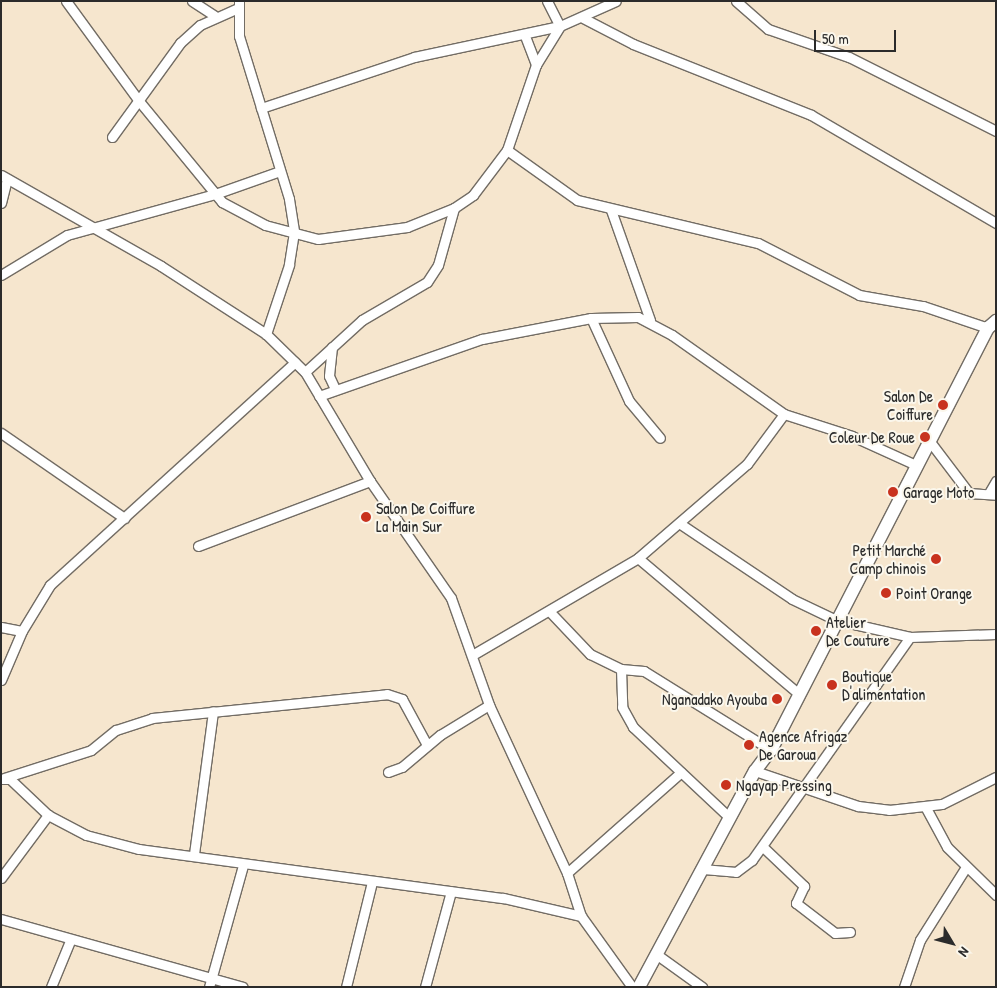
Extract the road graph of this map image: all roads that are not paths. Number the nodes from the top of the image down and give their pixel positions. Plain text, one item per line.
1 (66, 1) edge
2 (192, 1) edge
3 (616, 1) edge
4 (736, 1) edge
5 (546, 3) edge
6 (239, 4) edge
7 (215, 16) junction
8 (583, 18) junction
9 (560, 26) junction
10 (525, 36) junction
11 (536, 65) junction
12 (138, 101) junction
13 (261, 108) junction
14 (996, 131) edge
15 (112, 137) dead end
16 (507, 150) junction
17 (280, 171) junction
18 (4, 177) edge
19 (215, 194) junction
20 (1, 204) edge
21 (454, 208) junction
22 (611, 210) junction
23 (996, 222) edge
24 (96, 225) junction
25 (294, 232) junction
26 (1, 275) edge
27 (591, 318) junction
28 (650, 320) junction
29 (992, 324) edge
30 (266, 334) junction
31 (332, 347) junction
32 (295, 362) junction
33 (305, 372) junction
34 (335, 389) junction
35 (319, 396) junction
36 (784, 414) junction
37 (1, 433) edge
38 (660, 438) dead end
39 (931, 443) junction
40 (918, 466) junction
41 (370, 481) junction
42 (996, 481) edge
43 (992, 494) edge
44 (124, 518) junction
45 (679, 523) junction
46 (198, 546) dead end
47 (638, 558) junction
48 (551, 613) junction
49 (836, 620) junction
50 (1, 627) edge
51 (22, 631) junction
52 (995, 636) edge
53 (910, 637) junction
54 (474, 654) junction
55 (621, 669) junction
56 (1, 680) edge
57 (798, 693) junction
58 (489, 705) junction
59 (213, 711) junction
60 (427, 745) junction
61 (771, 750) junction
62 (755, 771) junction
63 (388, 772) dead end
64 (681, 772) junction
65 (996, 777) edge
66 (802, 790) junction
67 (926, 808) junction
68 (48, 815) junction
69 (730, 818) junction
70 (763, 848) junction
71 (194, 854) junction
72 (243, 865) junction
73 (966, 867) junction
74 (703, 869) junction
75 (567, 873) junction
76 (1, 878) edge
77 (372, 882) junction
78 (451, 891) junction
79 (996, 895) edge
80 (581, 916) junction
81 (1, 919) edge
82 (850, 932) dead end
83 (70, 941) junction
84 (656, 954) junction
85 (213, 976) junction
86 (51, 987) edge
87 (209, 987) edge
88 (243, 987) edge
89 (346, 987) edge
90 (424, 987) edge
91 (632, 987) edge
92 (638, 987) edge
93 (702, 987) edge
94 (904, 987) edge

1 - 12 street
2 - 7 street
3 - 8 street
4 - 14 street
5 - 9 street
6 - 7 street
6 - 13 street
7 - 12 street
8 - 9 street
8 - 23 street
9 - 10 street
9 - 11 street
10 - 11 street
10 - 13 street
11 - 16 street
12 - 15 street
12 - 19 street
13 - 17 street
16 - 21 street
16 - 22 street
17 - 19 street
17 - 25 street
18 - 20 street
18 - 24 street
19 - 24 street
19 - 25 street
21 - 25 street
21 - 31 street
22 - 28 street
22 - 29 street
24 - 26 street
24 - 30 street
25 - 30 street
27 - 28 street
27 - 34 street
27 - 38 street
28 - 36 street
29 - 39 main road
30 - 32 street
31 - 33 street
31 - 34 street
32 - 33 street
32 - 44 street
33 - 35 street
34 - 35 street
35 - 41 street
36 - 40 street
36 - 45 street
37 - 44 street
39 - 40 main road
39 - 43 street
40 - 49 main road
41 - 46 street
41 - 54 street
42 - 43 street
44 - 51 street
45 - 47 street
45 - 49 street
47 - 48 street
47 - 57 street
48 - 54 street
48 - 55 street
49 - 53 street
49 - 57 main road
50 - 51 street
51 - 56 street
52 - 53 street
53 - 66 street
54 - 58 street
55 - 61 street
55 - 64 street
57 - 61 main road
58 - 60 street
58 - 75 street
59 - 60 street
59 - 68 street
59 - 71 street
60 - 63 street
61 - 62 main road
62 - 66 street
62 - 69 main road
64 - 69 street
64 - 75 street
65 - 67 street
66 - 67 street
66 - 70 street
67 - 73 street
68 - 71 street
68 - 76 street
69 - 74 main road
70 - 74 street
70 - 82 street
71 - 72 street
72 - 77 street
72 - 85 street
73 - 79 street
73 - 94 street
74 - 84 main road
75 - 80 street
77 - 78 street
77 - 89 street
78 - 80 street
78 - 90 street
80 - 91 street
81 - 83 street
83 - 85 street
83 - 86 street
84 - 92 main road
84 - 93 street
85 - 87 street
85 - 88 street

